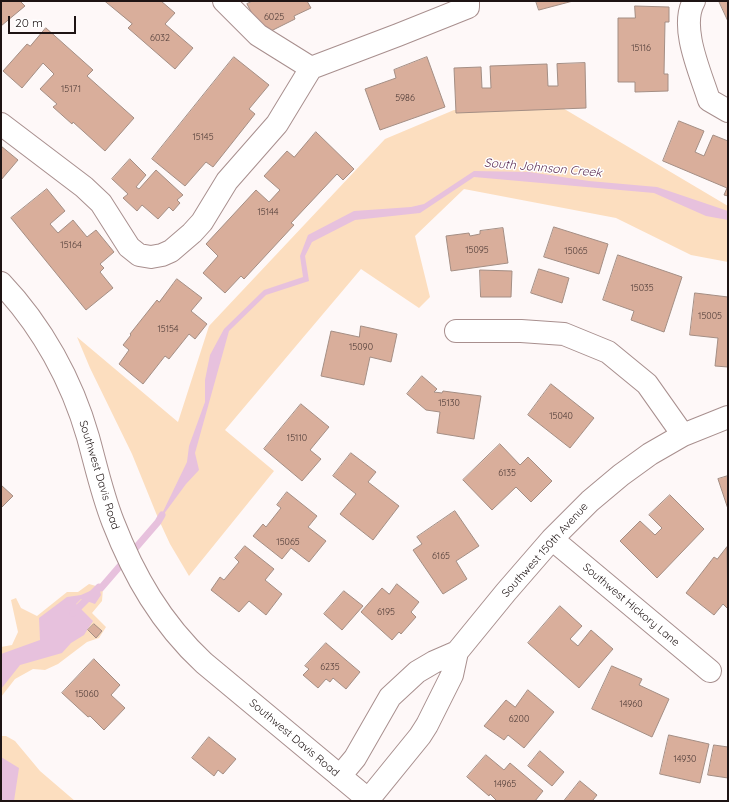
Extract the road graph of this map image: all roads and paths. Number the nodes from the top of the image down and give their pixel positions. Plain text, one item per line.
1 (224, 1) edge
2 (468, 1) edge
3 (694, 1) edge
4 (311, 68) junction
5 (728, 111) edge
6 (1, 124) edge
7 (1, 283) edge
8 (456, 331) dead end
9 (728, 417) edge
10 (683, 436) junction
11 (552, 539) junction
12 (458, 652) junction
13 (710, 671) dead end
14 (340, 776) junction
15 (369, 800) edge

1 - 4 street
2 - 4 street
3 - 5 street
4 - 6 street
7 - 14 street, Southwest Davis Road
8 - 10 street
9 - 10 street, Southwest 150th Avenue
10 - 11 street, Southwest 150th Avenue
11 - 12 street, Southwest 150th Avenue
11 - 13 street, Southwest Hickory Lane
12 - 14 street, Southwest 150th Avenue
12 - 15 street, Southwest 150th Avenue
14 - 15 street, Southwest Davis Road

